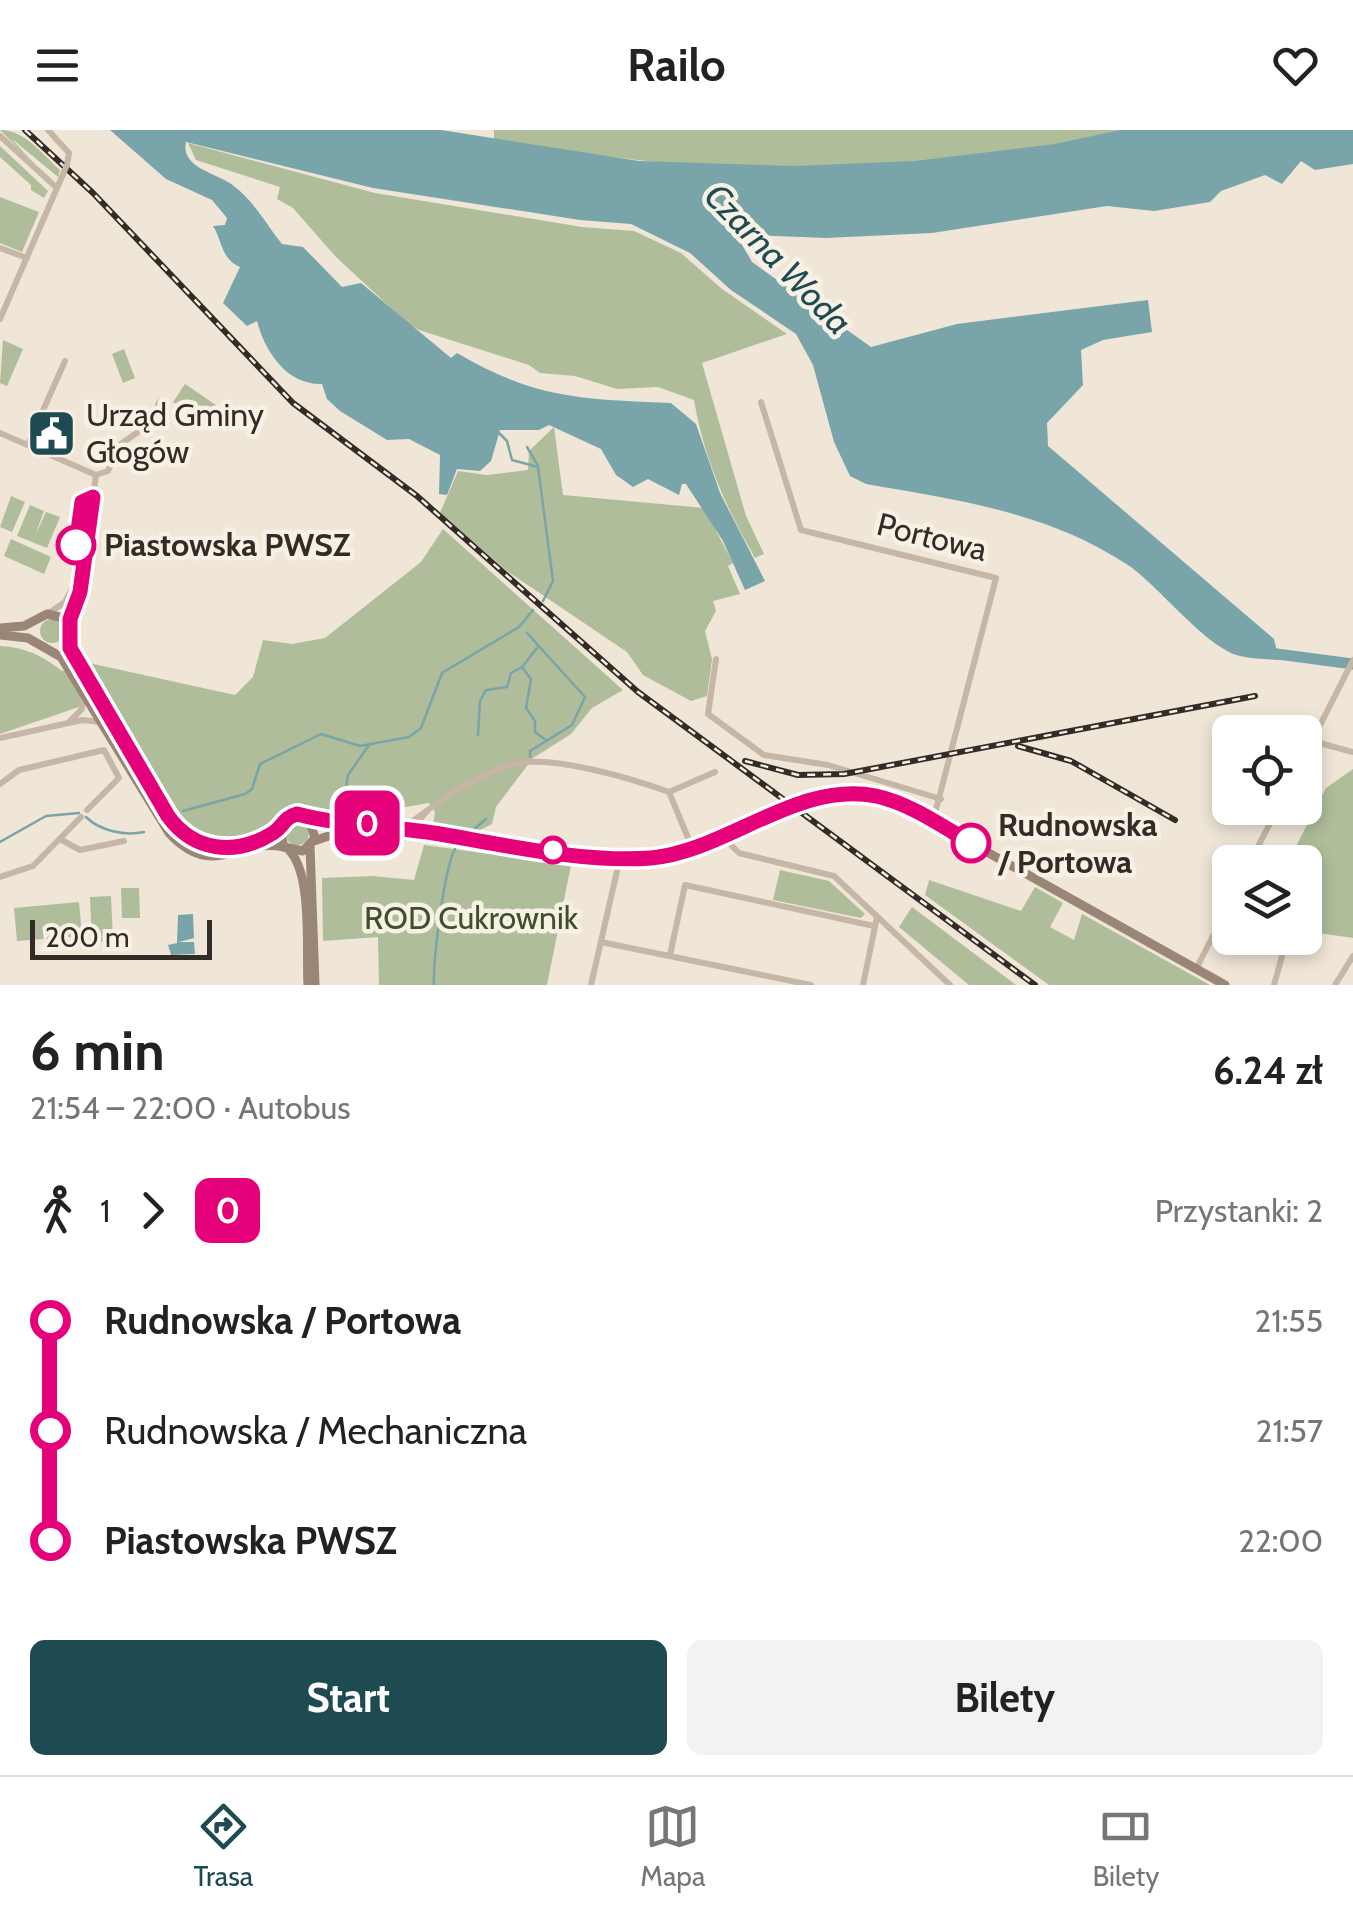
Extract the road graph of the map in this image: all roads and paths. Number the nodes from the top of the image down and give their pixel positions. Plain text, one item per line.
1 (48, 130) edge
2 (0, 136) edge
3 (58, 188) junction
4 (0, 248) edge
5 (27, 258) junction
6 (0, 319) edge
7 (65, 361) dead end
8 (160, 401) dead end
9 (760, 402) dead end
10 (0, 433) edge
11 (28, 444) junction
12 (96, 475) junction
13 (80, 572) junction
14 (43, 616) junction
15 (0, 632) edge
16 (69, 633) junction
17 (37, 642) junction
18 (49, 650) junction
19 (716, 659) dead end
20 (1353, 660) edge
21 (78, 684) junction
22 (1322, 722) edge
23 (104, 724) junction
24 (60, 725) junction
25 (0, 738) edge
26 (1322, 744) edge
27 (1353, 752) edge
28 (715, 772) dead end
29 (0, 784) edge
30 (669, 792) junction
31 (942, 799) junction
32 (428, 809) junction
33 (309, 820) junction
34 (933, 821) junction
35 (279, 827) junction
36 (408, 832) junction
37 (439, 834) junction
38 (724, 838) junction
39 (60, 839) junction
40 (461, 839) junction
41 (124, 841) dead end
42 (312, 844) junction
43 (286, 848) junction
44 (692, 850) junction
45 (620, 858) junction
46 (0, 878) edge
47 (877, 917) junction
48 (874, 926) junction
49 (1212, 938) edge
50 (601, 942) junction
51 (670, 955) junction
52 (1282, 955) edge
53 (1353, 956) edge
54 (1196, 969) junction
55 (308, 985) edge
56 (316, 985) edge
57 (591, 985) edge
58 (810, 985) edge
59 (862, 985) edge
60 (950, 985) edge
61 (1225, 985) edge
62 (1274, 985) edge
63 (1335, 985) edge

1 - 3 street
2 - 3 street
3 - 5 street
4 - 5 street
5 - 6 street
7 - 11 street
8 - 12 street
9 - 31 street, Portowa
10 - 11 street
11 - 12 street
12 - 13 street
13 - 14 street
13 - 16 street
14 - 15 main road
14 - 16 main road
14 - 17 main road
15 - 17 main road
16 - 18 main road
16 - 35 main road
17 - 18 main road
18 - 21 main road
19 - 31 street
20 - 22 street
21 - 23 main road
21 - 24 street
23 - 24 street
23 - 43 main road
24 - 25 street
26 - 27 street
28 - 30 street
29 - 39 street
30 - 32 street
30 - 44 street
31 - 34 street, Portowa
32 - 36 street
32 - 36 street
32 - 37 street
33 - 35 main road
33 - 36 main road
33 - 42 main road
34 - 38 main road, bridge
34 - 54 main road
35 - 43 main road
36 - 37 main road
36 - 40 main road
36 - 42 main road
37 - 40 main road
38 - 44 main road
38 - 47 street
39 - 41 street
39 - 46 street
40 - 45 main road
42 - 43 main road
42 - 56 main road
43 - 55 main road
44 - 45 main road
45 - 50 street
47 - 48 street
47 - 60 street
48 - 51 street
48 - 59 street
49 - 54 street
50 - 51 street
50 - 57 street
51 - 58 street
52 - 62 street
53 - 63 street
54 - 61 main road

